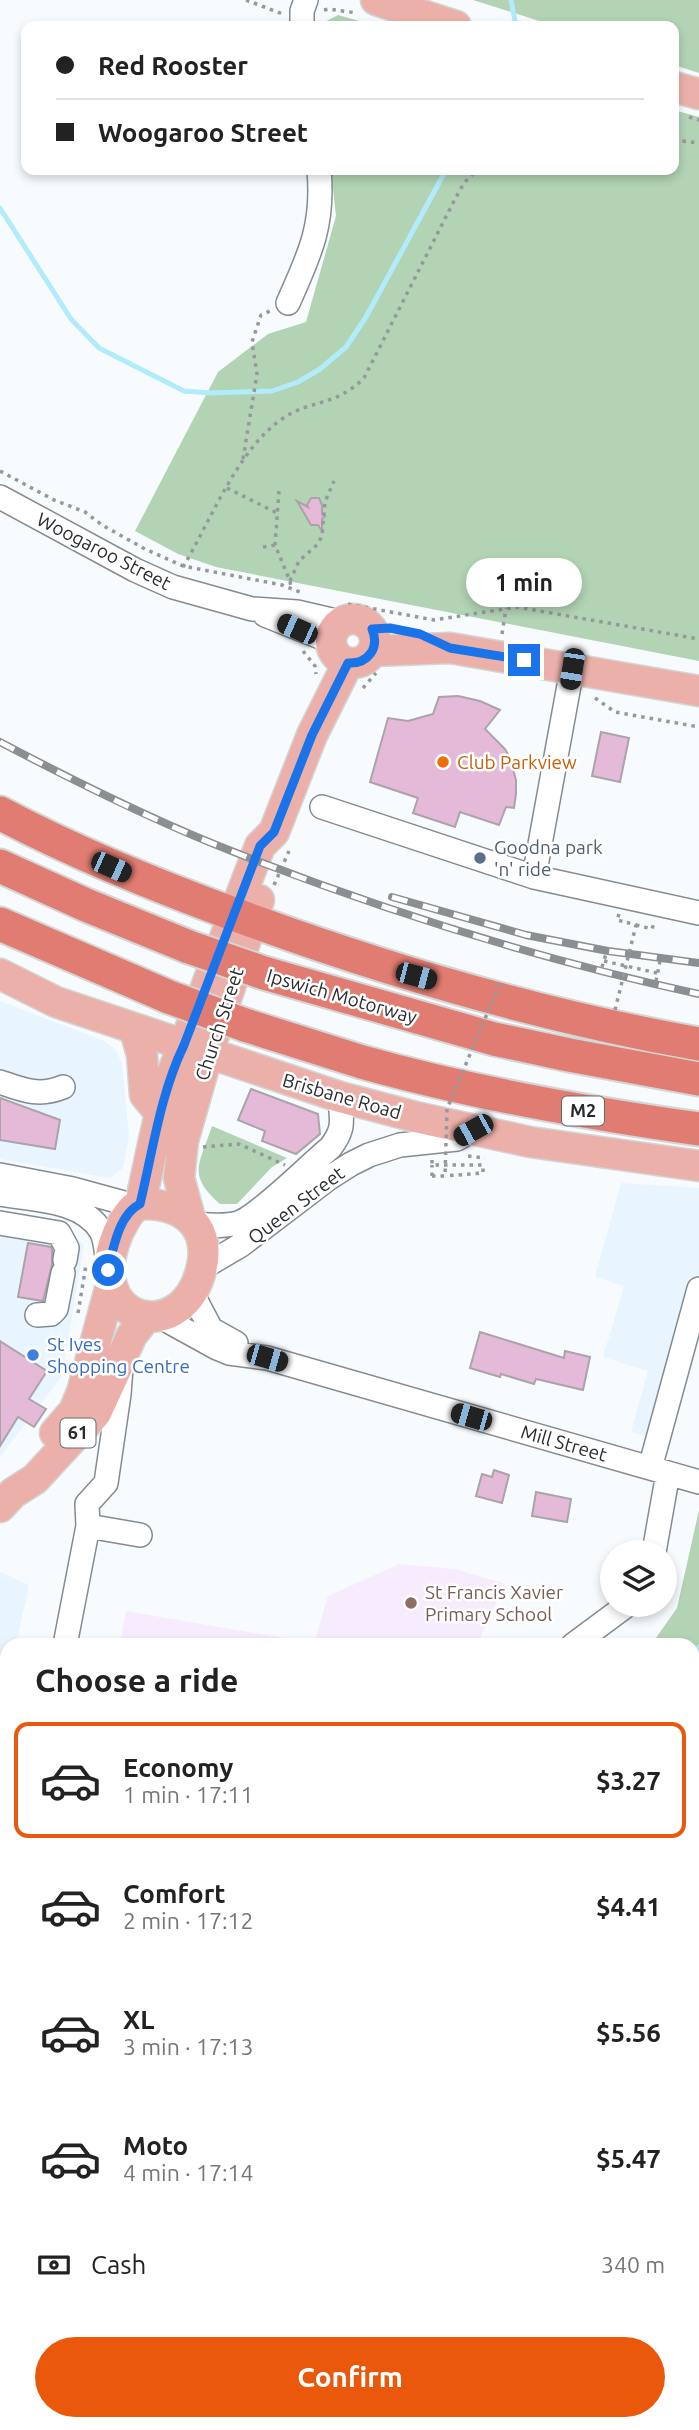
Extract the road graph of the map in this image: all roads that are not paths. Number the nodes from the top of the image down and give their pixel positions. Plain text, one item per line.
1 (368, 7) edge
2 (433, 21) edge
3 (679, 89) edge
4 (699, 94) edge
5 (319, 175) edge
6 (288, 303) road end
7 (0, 497) edge
8 (357, 647) junction
9 (570, 681) junction
10 (699, 691) edge
11 (322, 807) dead end
12 (0, 813) edge
13 (0, 866) edge
14 (534, 877) junction
15 (699, 913) edge
16 (244, 918) junction
17 (0, 924) edge
18 (0, 974) edge
19 (135, 1030) junction
20 (699, 1044) edge
21 (196, 1049) junction
22 (699, 1079) edge
23 (0, 1082) edge
24 (63, 1087) dead end
25 (340, 1097) junction
26 (160, 1113) junction
27 (699, 1129) edge
28 (473, 1130) junction
29 (699, 1166) edge
30 (0, 1175) edge
31 (0, 1194) edge
32 (137, 1205) junction
33 (192, 1221) junction
34 (0, 1223) edge
35 (110, 1277) junction
36 (197, 1280) junction
37 (699, 1289) edge
38 (37, 1315) dead end
39 (153, 1316) junction
40 (121, 1357) junction
41 (267, 1358) junction
42 (659, 1470) junction
43 (699, 1482) edge
44 (6, 1500) edge
45 (87, 1515) junction
46 (140, 1535) dead end
47 (655, 1540) edge
48 (611, 1617) edge
49 (66, 1638) edge
50 (582, 1638) edge

1 - 2 main road
3 - 4 main road
5 - 6 street
7 - 8 street, Woogaroo Street
8 - 9 main road, Woogaroo Street
8 - 16 main road, Church Street
9 - 10 main road, Woogaroo Street
9 - 14 street
11 - 14 street
12 - 16 highway
13 - 22 highway, Ipswich Motorway, bridge
14 - 15 street
16 - 20 highway
16 - 21 main road, Church Street
17 - 27 highway, M2, bridge
18 - 19 main road, Brisbane Road
19 - 21 main road, Brisbane Road
19 - 26 main road
21 - 25 main road, Brisbane Road
21 - 26 main road, Church Street
21 - 33 main road, Church Street
23 - 24 street
25 - 28 main road, Brisbane Road
25 - 33 street, Queen Street
26 - 32 main road, Church Street
28 - 29 main road, Brisbane Road
28 - 36 street, Queen Street
30 - 32 street
31 - 35 street
32 - 33 main road
32 - 35 main road, 61
33 - 36 main road
34 - 38 street
35 - 39 main road
35 - 44 main road, 61
36 - 39 main road, 61
36 - 41 street, Mill Street
37 - 42 street
39 - 40 main road, 61
39 - 41 street, Mill Street
40 - 44 main road, 61
40 - 45 street
41 - 42 street, Mill Street
42 - 43 street, Mill Street
42 - 47 street
45 - 46 street
45 - 49 street
48 - 50 street

